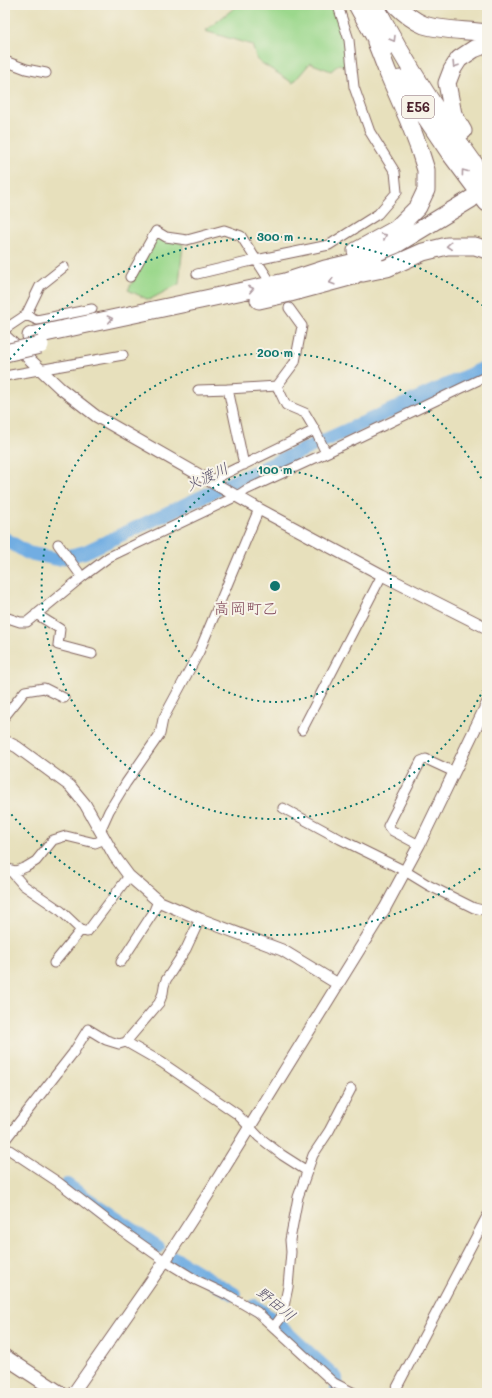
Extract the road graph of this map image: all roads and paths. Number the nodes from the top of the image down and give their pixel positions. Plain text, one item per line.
1 (358, 5) edge
2 (374, 5) edge
3 (396, 5) edge
4 (339, 9) dead end
5 (487, 33) edge
6 (376, 42) junction
7 (487, 44) edge
8 (5, 61) edge
9 (46, 73) dead end
10 (487, 174) edge
11 (487, 181) edge
12 (478, 203) edge
13 (487, 250) edge
14 (256, 260) junction
15 (64, 267) dead end
16 (325, 269) junction
17 (197, 274) dead end
18 (353, 276) junction
19 (130, 277) dead end
20 (269, 280) dead end
21 (289, 308) dead end
22 (92, 309) dead end
23 (26, 315) junction
24 (5, 329) edge
25 (5, 336) edge
26 (36, 340) junction
27 (5, 341) edge
28 (5, 353) edge
29 (123, 355) dead end
30 (41, 370) junction
31 (5, 376) edge
32 (487, 376) edge
33 (278, 386) junction
34 (228, 389) junction
35 (198, 390) dead end
36 (316, 433) junction
37 (325, 451) junction
38 (244, 465) junction
39 (213, 482) junction
40 (235, 495) junction
41 (259, 509) junction
42 (58, 544) dead end
43 (382, 575) junction
44 (82, 577) junction
45 (36, 614) junction
46 (5, 617) edge
47 (487, 628) edge
48 (92, 654) dead end
49 (64, 698) dead end
50 (487, 704) edge
51 (5, 716) edge
52 (302, 730) dead end
53 (5, 741) edge
54 (454, 772) junction
55 (284, 808) dead end
56 (103, 835) junction
57 (419, 844) junction
58 (7, 868) edge
59 (405, 871) junction
60 (130, 876) junction
61 (158, 901) junction
62 (487, 912) edge
63 (200, 919) junction
64 (81, 930) junction
65 (121, 962) dead end
66 (54, 963) dead end
67 (338, 984) junction
68 (126, 1042) junction
69 (351, 1089) dead end
70 (249, 1126) junction
71 (5, 1140) edge
72 (5, 1147) edge
73 (307, 1171) junction
74 (487, 1216) edge
75 (166, 1261) junction
76 (277, 1324) junction
77 (5, 1357) edge
78 (341, 1387) edge
79 (60, 1393) edge
80 (73, 1393) edge
81 (354, 1393) edge
82 (394, 1393) edge

1 - 6 highway, E56
2 -> 11 highway, E56
3 - 5 highway
4 - 14 street
12 -> 6 highway, E56
16 -> 6 highway
7 -> 10 highway
8 - 9 street
12 - 16 highway
12 - 18 highway
13 -> 18 highway
14 - 17 street
14 - 19 street
14 - 20 street
15 - 23 street
26 -> 16 highway
18 -> 26 highway
21 - 33 street
22 - 23 street
23 - 24 street
25 - 30 street
26 - 27 highway
26 - 28 highway, bridge
29 - 30 street
30 - 31 street
30 - 39 street
32 - 37 street
33 - 34 street
33 - 36 street
34 - 35 street
34 - 38 street
36 - 37 street
36 - 38 street
37 - 40 street
38 - 39 street
39 - 40 street
40 - 41 street
40 - 44 street
41 - 43 street
41 - 56 street
42 - 44 street
43 - 47 street
43 - 52 street
44 - 45 street
45 - 46 street
45 - 48 street
49 - 51 street
50 - 54 street
53 - 56 street
54 - 57 street
54 - 57 street
55 - 59 street
56 - 58 street
56 - 60 street
57 - 59 street
58 - 64 street
59 - 62 street
59 - 67 street
60 - 61 street
60 - 64 street
61 - 63 street
61 - 65 street
63 - 67 street
63 - 68 street
64 - 66 street
67 - 70 street
68 - 70 street
68 - 71 street
69 - 73 street
70 - 73 street
70 - 75 street
72 - 75 street
73 - 76 street
74 - 82 street
75 - 76 street
75 - 80 street
76 - 78 street
77 - 79 main road
78 - 81 street

